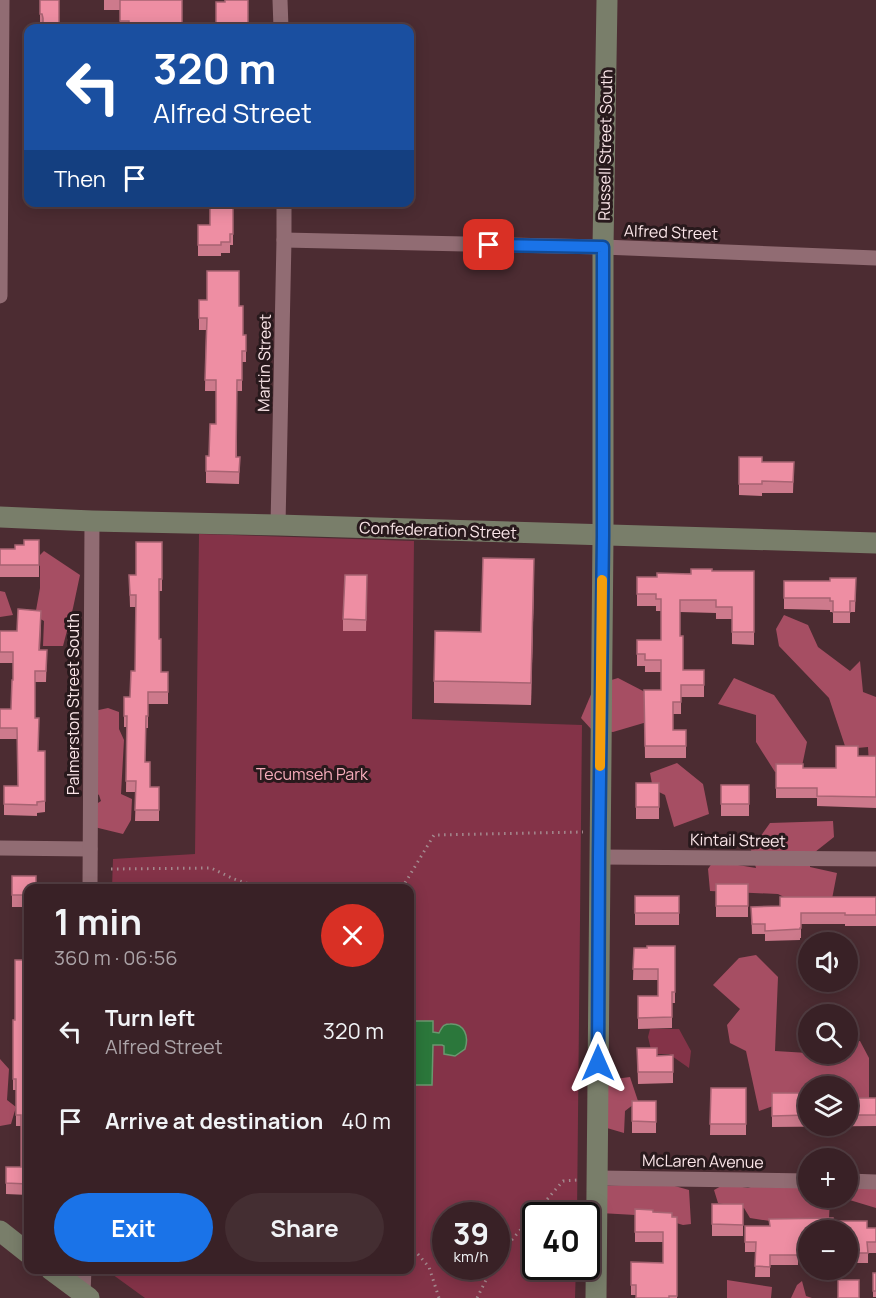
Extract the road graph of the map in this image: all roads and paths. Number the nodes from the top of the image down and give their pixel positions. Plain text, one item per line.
1 (2, 0) edge
2 (280, 0) edge
3 (607, 0) edge
4 (281, 24) edge
5 (284, 207) edge
6 (284, 240) junction
7 (603, 247) junction
8 (876, 258) edge
9 (0, 296) edge
10 (0, 517) edge
11 (92, 521) junction
12 (278, 525) junction
13 (603, 536) junction
14 (876, 543) edge
15 (600, 831) junction
16 (0, 848) edge
17 (90, 849) junction
18 (599, 856) junction
19 (876, 859) edge
20 (111, 869) dead end
21 (90, 884) edge
22 (249, 884) edge
23 (404, 884) edge
24 (598, 1178) junction
25 (798, 1180) edge
26 (858, 1181) edge
27 (876, 1182) edge
28 (0, 1232) edge
29 (510, 1242) edge
30 (24, 1250) edge
31 (414, 1250) edge
32 (57, 1274) edge
33 (84, 1274) edge
34 (486, 1280) edge
35 (86, 1296) edge
36 (439, 1298) edge
37 (477, 1298) edge
38 (596, 1298) edge

1 - 9 street
2 - 4 street
3 - 7 street, Russell Street South
5 - 6 street, Martin Street
6 - 7 street, Alfred Street
6 - 12 street, Martin Street
7 - 8 street, Alfred Street
7 - 13 street, Russell Street South
10 - 11 street, Confederation Street
11 - 12 street, Confederation Street
11 - 17 street, Palmerston Street South
12 - 13 street, Confederation Street
13 - 14 street, Confederation Street
13 - 15 street, Russell Street South
15 - 18 street, Russell Street South
15 - 23 path
16 - 17 street
17 - 21 street, Palmerston Street South
18 - 19 street, Kintail Street
18 - 24 street, Russell Street South
20 - 22 path
24 - 25 street, McLaren Avenue
24 - 29 path
24 - 38 street, Russell Street South
26 - 27 street
28 - 30 street
31 - 36 path
32 - 35 street
33 - 35 street
34 - 37 path

